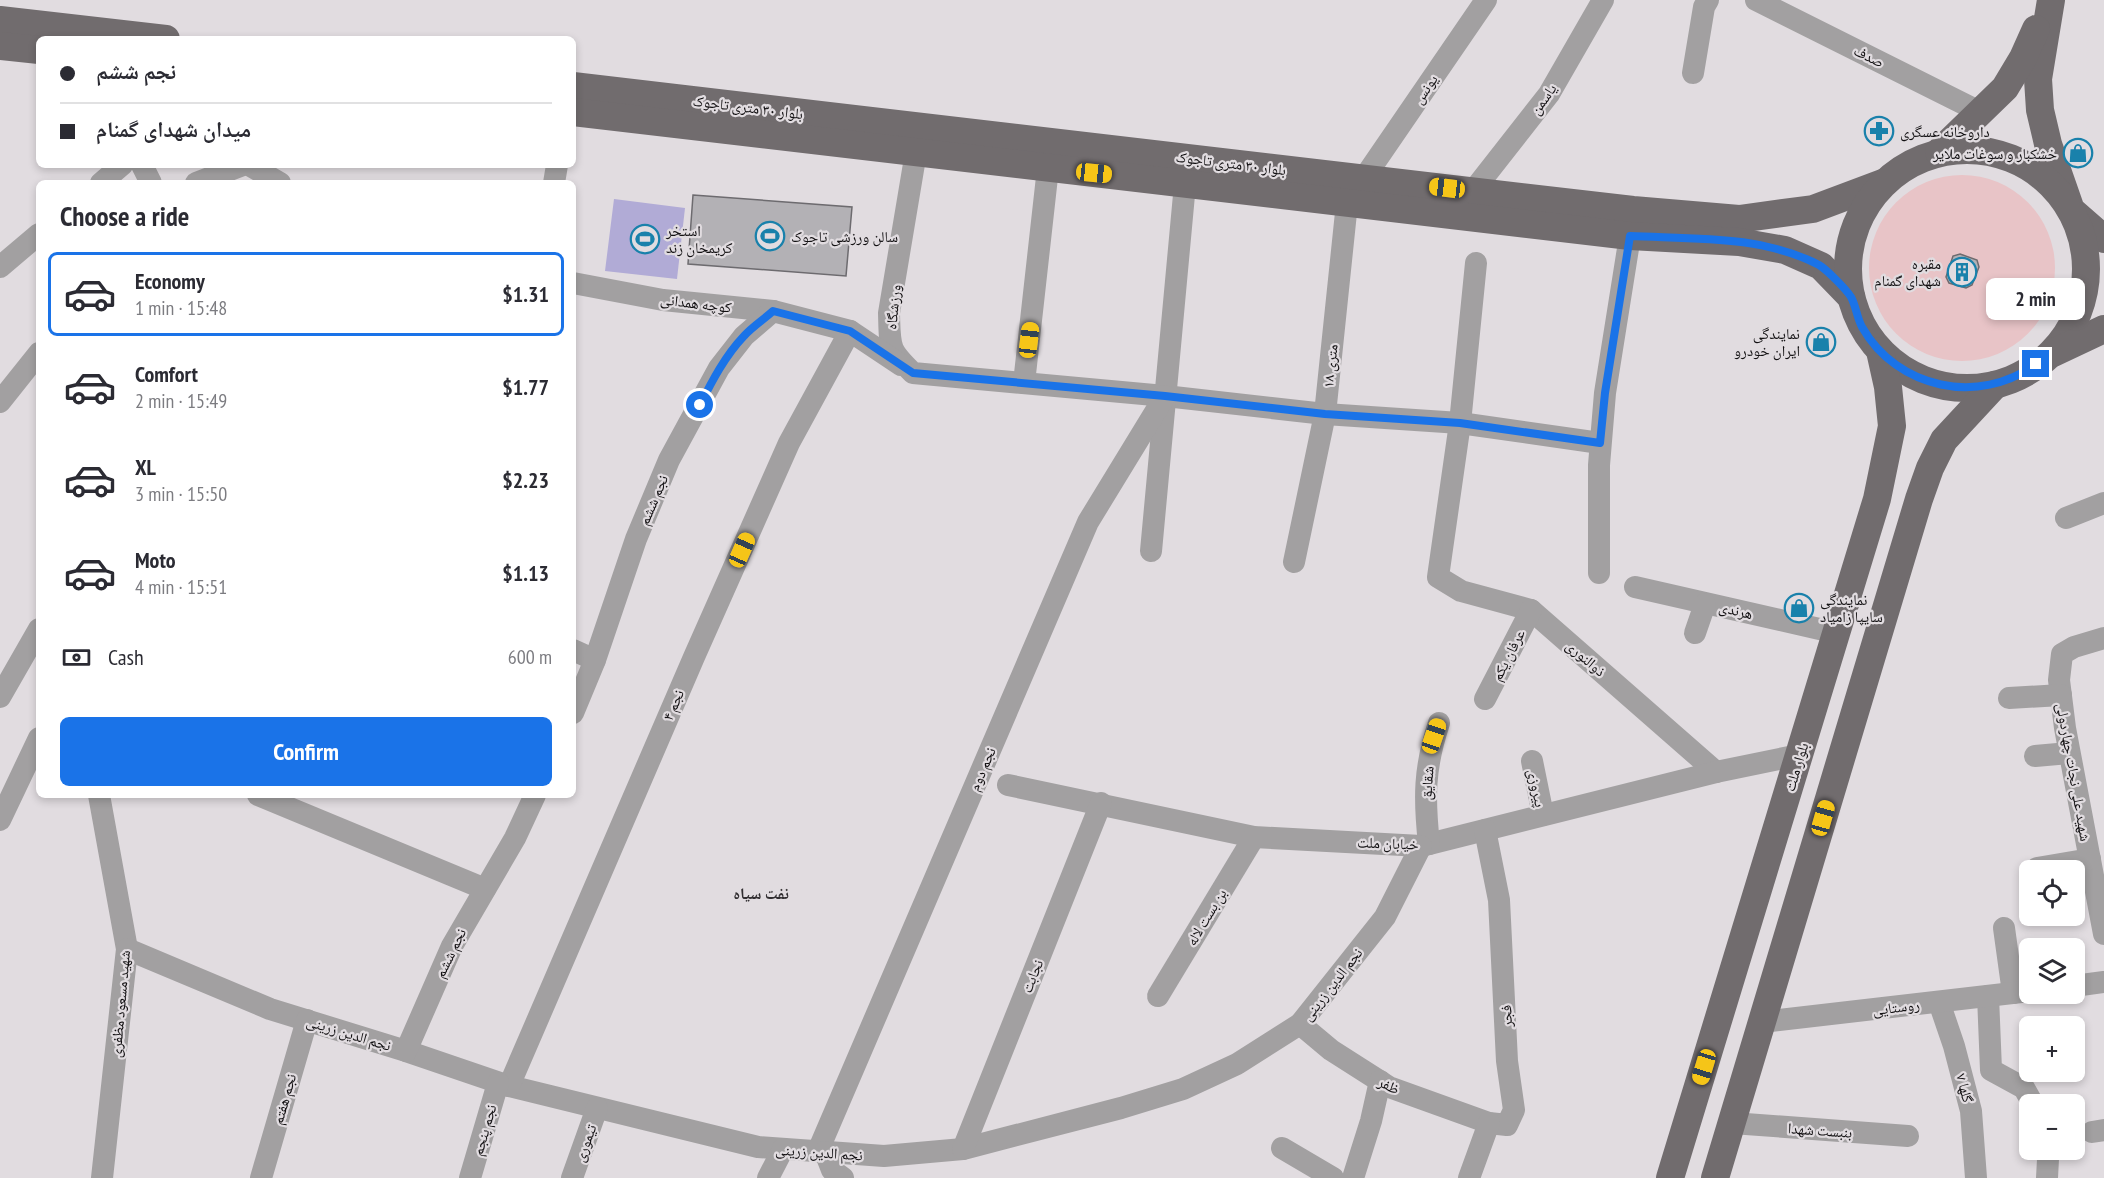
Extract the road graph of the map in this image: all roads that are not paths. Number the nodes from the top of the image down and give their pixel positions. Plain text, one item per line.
1 (1486, 0) edge
2 (1603, 0) edge
3 (1708, 0) edge
4 (1756, 0) edge
5 (2050, 0) edge
6 (0, 20) edge
7 (140, 36) edge
8 (0, 46) edge
9 (36, 50) edge
10 (1693, 74) dead end
11 (576, 86) edge
12 (576, 112) edge
13 (1982, 112) junction
14 (916, 152) junction
15 (1939, 152) junction
16 (118, 168) edge
17 (235, 168) edge
18 (254, 168) edge
19 (1048, 168) junction
20 (1364, 178) junction
21 (104, 180) edge
22 (204, 180) edge
23 (275, 180) edge
24 (1885, 182) junction
25 (1185, 184) junction
26 (1473, 191) junction
27 (1347, 202) junction
28 (2071, 210) junction
29 (1630, 236) junction
30 (36, 237) edge
31 (2104, 239) edge
32 (1476, 263) dead end
33 (0, 267) edge
34 (576, 284) edge
35 (1851, 297) junction
36 (773, 311) junction
37 (2104, 329) edge
38 (850, 331) junction
39 (1880, 351) junction
40 (2049, 355) junction
41 (36, 357) edge
42 (913, 373) junction
43 (1024, 383) junction
44 (1995, 385) junction
45 (1165, 396) junction
46 (0, 402) edge
47 (1325, 414) junction
48 (1460, 423) junction
49 (1600, 443) junction
50 (2104, 503) edge
51 (2066, 518) dead end
52 (1151, 550) dead end
53 (1294, 562) dead end
54 (1599, 573) dead end
55 (1635, 587) dead end
56 (1705, 604) junction
57 (1531, 610) junction
58 (1695, 633) dead end
59 (1837, 633) junction
60 (36, 634) edge
61 (2104, 638) edge
62 (576, 651) edge
63 (595, 660) junction
64 (2061, 695) junction
65 (0, 697) edge
66 (2009, 698) dead end
67 (1485, 699) dead end
68 (576, 705) edge
69 (1439, 723) dead end
70 (36, 744) edge
71 (2069, 753) junction
72 (1799, 755) junction
73 (2035, 756) dead end
74 (1532, 760) dead end
75 (1716, 772) junction
76 (1008, 785) dead end
77 (100, 798) edge
78 (265, 798) edge
79 (534, 798) edge
80 (1101, 803) junction
81 (1543, 815) junction
82 (0, 820) edge
83 (1485, 830) junction
84 (1254, 837) junction
85 (1425, 845) junction
86 (2090, 859) junction
87 (2084, 860) edge
88 (485, 889) junction
89 (2004, 928) dead end
90 (2104, 934) edge
91 (128, 949) junction
92 (2104, 982) edge
93 (2019, 984) edge
94 (2085, 985) edge
95 (2019, 992) edge
96 (1158, 996) dead end
97 (1988, 996) junction
98 (1939, 1002) junction
99 (307, 1020) junction
100 (1762, 1023) junction
101 (1300, 1024) junction
102 (406, 1051) junction
103 (1380, 1081) junction
104 (504, 1084) junction
105 (2027, 1094) edge
106 (597, 1108) junction
107 (1489, 1123) junction
108 (1732, 1123) junction
109 (1908, 1136) dead end
110 (1282, 1148) dead end
111 (783, 1149) junction
112 (963, 1149) junction
113 (821, 1152) junction
114 (2048, 1160) edge
115 (102, 1178) edge
116 (261, 1178) edge
117 (470, 1178) edge
118 (572, 1178) edge
119 (768, 1178) edge
120 (843, 1178) edge
121 (1333, 1178) edge
122 (1353, 1178) edge
123 (1469, 1178) edge
124 (1670, 1178) edge
125 (1715, 1178) edge
126 (1976, 1178) edge
127 (2047, 1178) edge

1 - 20 street, یونس
2 - 26 street, یاسمن
3 - 10 street
4 - 13 street, صدف
5 - 13 main road
5 - 28 main road
6 - 7 main road
8 - 9 main road
11 - 20 main road, بلوار ۳۰ متری تاجوک
12 - 14 main road, بلوار ۳۰ متری تاجوک
13 - 15 main road
14 - 19 main road, بلوار ۳۰ متری تاجوک
14 - 42 street, ورزشگاه
15 - 24 main road
15 - 28 main road
16 - 21 street
17 - 22 street
18 - 23 street
19 - 25 main road, بلوار ۳۰ متری تاجوک
19 - 43 street
20 - 26 main road, بلوار ۳۰ متری تاجوک
24 - 26 main road, بلوار ۳۰ متری تاجوک
24 - 35 main road
25 - 27 main road, بلوار ۳۰ متری تاجوک
25 - 45 street
27 - 29 main road, بلوار ۳۰ متری تاجوک
27 - 47 street, ۱۸ متری
28 - 31 main road
28 - 40 main road
29 - 35 main road, بلوار ۳۰ متری تاجوک
29 - 49 street
30 - 33 street
32 - 48 street
34 - 36 street, کوچه همدانی
35 - 39 main road
36 - 38 street, کوچه همدانی
36 - 63 street, نجم ششم
37 - 40 main road
38 - 42 street, کوچه همدانی
38 - 104 street, نجم ۴
39 - 44 main road
39 - 59 main road, بلوار ملت
40 - 44 main road
41 - 46 street
42 - 43 street
43 - 45 street
44 - 100 main road
45 - 47 street
45 - 52 street
45 - 113 street, نجم دوم
47 - 48 street
47 - 53 street, ۱۸ متری
48 - 49 street
48 - 57 street, ذوالنوری
49 - 54 street
50 - 51 street
55 - 56 street, هرندی
56 - 58 street
56 - 59 street, هرندی
57 - 67 street, عرفان یکم
57 - 75 street, ذوالنوری
59 - 72 main road, بلوار ملت
60 - 65 street
61 - 64 street, شهید علی نجات چهاردولی
62 - 63 street
63 - 68 street, نجم ششم
64 - 66 street
64 - 71 street, شهید علی نجات چهاردولی
69 - 85 street, شقایق
70 - 82 street
71 - 73 street
71 - 86 street, شهید علی نجات چهاردولی
72 - 75 street, خیابان ملت
72 - 124 main road, بلوار ملت
74 - 81 street, پیروزی
75 - 81 street, خیابان ملت
76 - 80 street, خیابان ملت
77 - 91 street, شهید مسعود مظفری
78 - 88 street
79 - 88 street, نجم ششم
80 - 84 street, خیابان ملت
80 - 112 street, نجابت
81 - 83 street, خیابان ملت
83 - 85 street, خیابان ملت
83 - 107 street, فجر
84 - 85 street, خیابان ملت
84 - 96 street, بن بست لاله
85 - 101 street, نجم الدین زرینی
86 - 87 street
86 - 90 street, شهید علی نجات چهاردولی
88 - 102 street, نجم ششم
89 - 93 street
91 - 99 street, نجم الدین زرینی
91 - 115 street, شهید مسعود مظفری
92 - 94 street
95 - 97 street, روستایی
97 - 98 street, روستایی
97 - 105 street
98 - 100 street, روستایی
98 - 126 street, گلها ۷
99 - 102 street, نجم الدین زرینی
99 - 116 street, نجم هفتم
100 - 108 main road
101 - 103 street, ظفر
101 - 112 street, نجم الدین زرینی
102 - 104 street, نجم الدین زرینی
103 - 107 street, ظفر
103 - 122 street
104 - 106 street, نجم الدین زرینی
104 - 117 street, نجم پنجم
106 - 111 street, نجم الدین زرینی
106 - 118 street, تیموری
107 - 123 street
108 - 109 street, بنبست شهدا
108 - 125 main road
110 - 121 street
111 - 113 street, نجم الدین زرینی
111 - 119 street
112 - 113 street, نجم الدین زرینی
113 - 120 street
114 - 127 street

